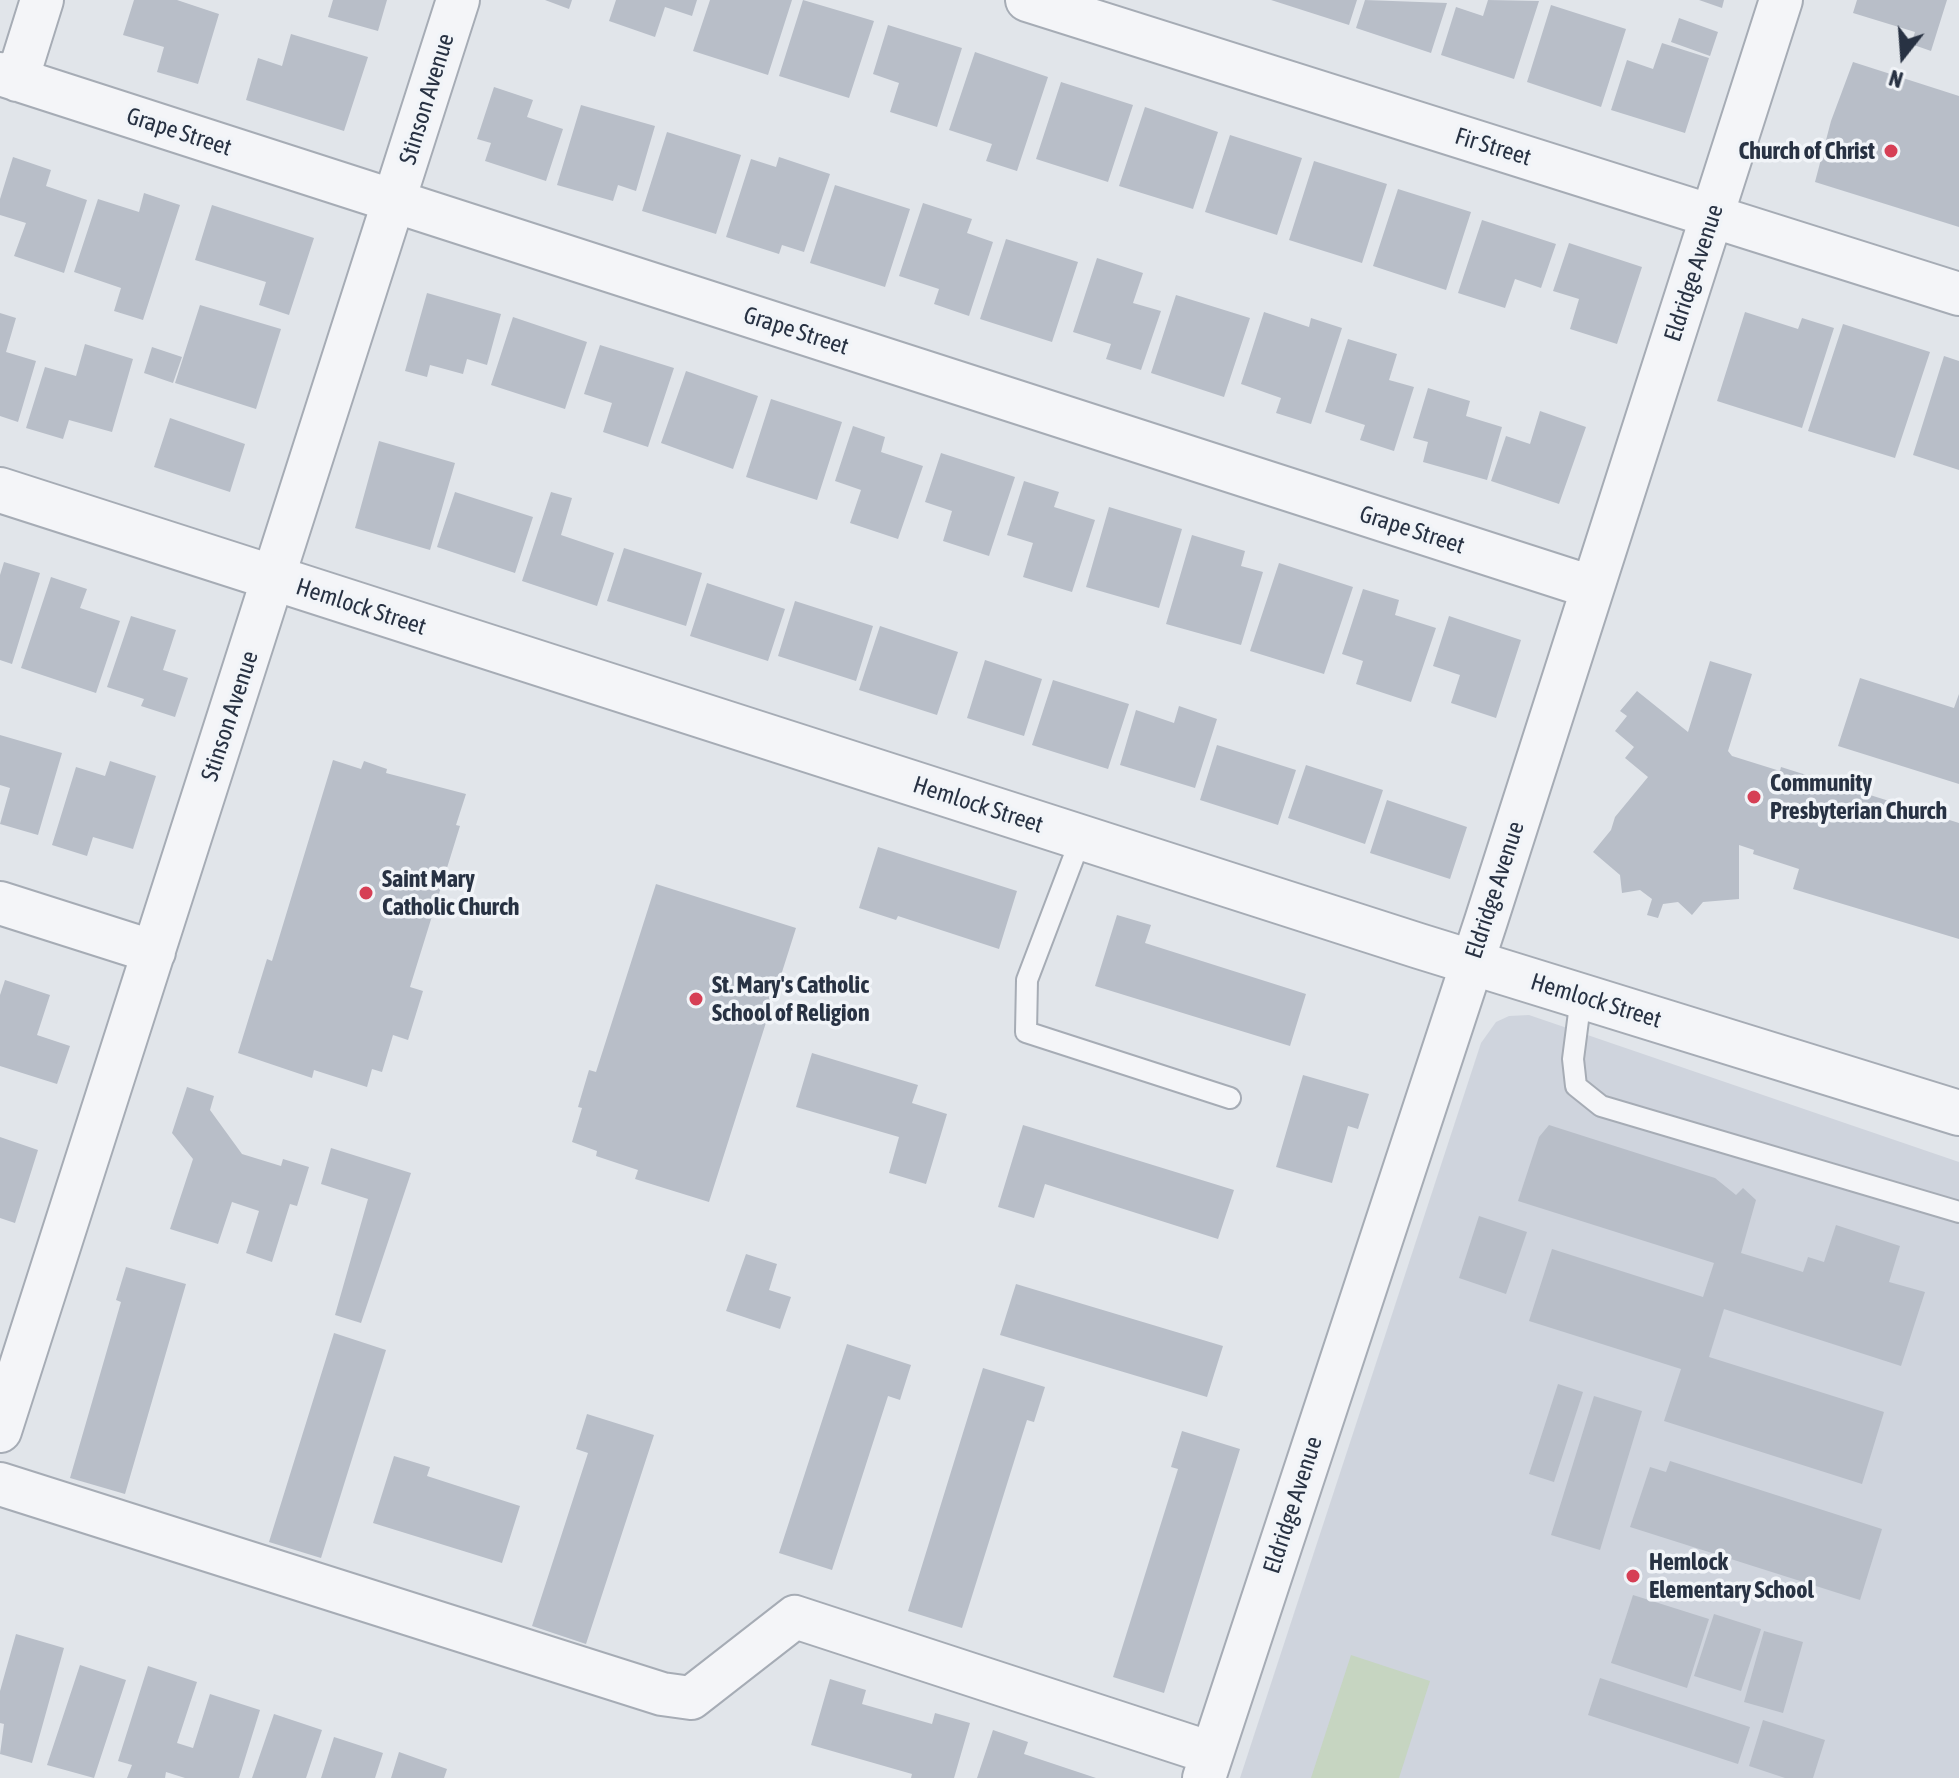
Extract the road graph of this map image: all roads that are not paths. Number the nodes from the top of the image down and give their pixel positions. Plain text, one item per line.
1 (42, 0) edge
2 (458, 0) edge
3 (1027, 0) edge
4 (1781, 0) edge
5 (8, 77) edge
6 (395, 202) junction
7 (1713, 216) junction
8 (1959, 294) edge
9 (0, 490) edge
10 (275, 579) junction
11 (1591, 587) junction
12 (1081, 838) junction
13 (0, 903) edge
14 (154, 952) junction
15 (1472, 963) junction
16 (1581, 997) junction
17 (1230, 1098) dead end
18 (1959, 1113) edge
19 (1959, 1212) edge
20 (17, 1320) edge
21 (0, 1431) edge
22 (0, 1484) edge
23 (1208, 1765) edge

1 - 5 street
2 - 6 street, Stinson Avenue
3 - 7 street, Fir Street
4 - 7 street, Eldridge Avenue
5 - 6 street, Grape Street
6 - 10 street, Stinson Avenue
6 - 11 street, Grape Street
7 - 8 street, Fir Street
7 - 11 street, Eldridge Avenue
9 - 10 street, Hemlock Street
10 - 12 street, Hemlock Street
10 - 14 street, Stinson Avenue
11 - 15 street, Eldridge Avenue
12 - 15 street, Hemlock Street
12 - 17 lane
13 - 14 street
14 - 20 street, Stinson Avenue
15 - 16 street, Hemlock Street
15 - 23 street, Eldridge Avenue
16 - 18 street, Hemlock Street
16 - 19 lane
20 - 21 street, Stinson Avenue
22 - 23 street

